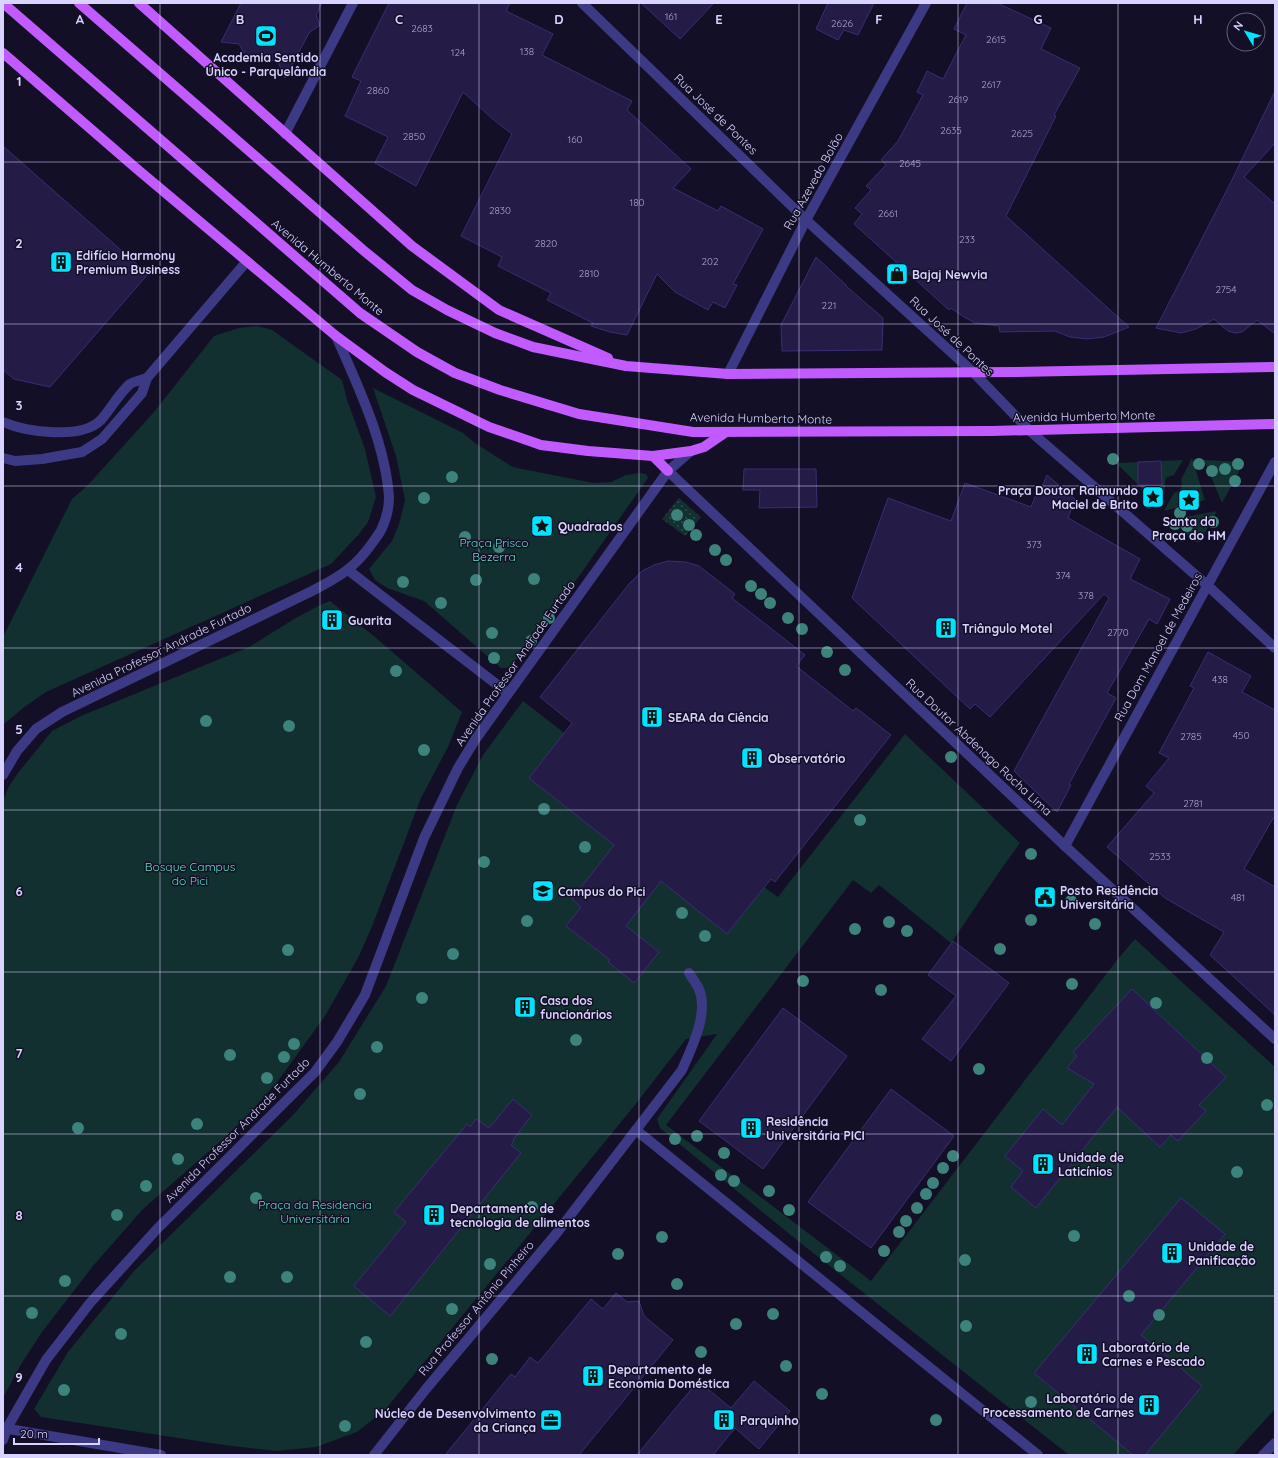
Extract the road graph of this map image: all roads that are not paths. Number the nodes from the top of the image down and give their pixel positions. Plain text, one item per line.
1 (3, 3) edge
2 (79, 3) edge
3 (138, 3) edge
4 (353, 3) edge
5 (582, 3) edge
6 (926, 3) edge
7 (3, 53) edge
8 (285, 134) junction
9 (806, 220) junction
10 (247, 261) junction
11 (336, 336) junction
12 (626, 366) junction
13 (1275, 367) edge
14 (973, 372) junction
15 (728, 374) junction
16 (147, 378) junction
17 (3, 422) edge
18 (1275, 424) edge
19 (1030, 431) junction
20 (726, 432) junction
21 (690, 451) junction
22 (653, 456) junction
23 (3, 458) edge
24 (1275, 462) edge
25 (668, 471) junction
26 (348, 570) junction
27 (1207, 586) junction
28 (1275, 648) edge
29 (508, 693) junction
30 (3, 775) edge
31 (1065, 846) junction
32 (689, 973) dead end
33 (1275, 1039) edge
34 (636, 1130) junction
35 (5, 1428) edge
36 (3, 1440) edge
37 (1275, 1443) edge
38 (161, 1455) edge
39 (374, 1455) edge
40 (1038, 1455) edge
41 (1263, 1455) edge

1 - 20 main road, Avenida Humberto Monte
2 - 12 main road
3 - 8 main road
4 - 8 street
5 - 9 street, Rua José de Pontes
6 - 9 street, Rua Azevedo Bolão
7 - 10 main road
8 - 12 main road
9 - 14 street, Rua José de Pontes
9 - 15 street, Rua Azevedo Bolão
10 - 11 main road
10 - 16 street
11 - 22 main road
11 - 26 street, Avenida Professor Andrade Furtado
12 - 15 main road
13 - 14 main road
14 - 15 main road
14 - 19 street, Rua José de Pontes
16 - 17 street
16 - 23 street
18 - 19 main road, Avenida Humberto Monte
19 - 20 main road, Avenida Humberto Monte
19 - 27 street, Rua José de Pontes
20 - 21 main road
21 - 22 main road
21 - 25 street, Avenida Professor Andrade Furtado
22 - 25 main road
24 - 27 street, Rua Dom Manoel de Medeiros
25 - 29 street, Avenida Professor Andrade Furtado
25 - 31 street, Rua Doutor Abdenago Rocha Lima
26 - 29 street
26 - 30 street, Avenida Professor Andrade Furtado
27 - 28 street, Rua José de Pontes
27 - 31 street, Rua Dom Manoel de Medeiros
29 - 35 street, Avenida Professor Andrade Furtado
31 - 33 street, Rua Doutor Abdenago Rocha Lima
32 - 34 street, Rua Professor Antônio Pinheiro
34 - 39 street, Rua Professor Antônio Pinheiro
34 - 40 street
35 - 36 street, Avenida Professor Andrade Furtado
35 - 38 street
37 - 41 street

